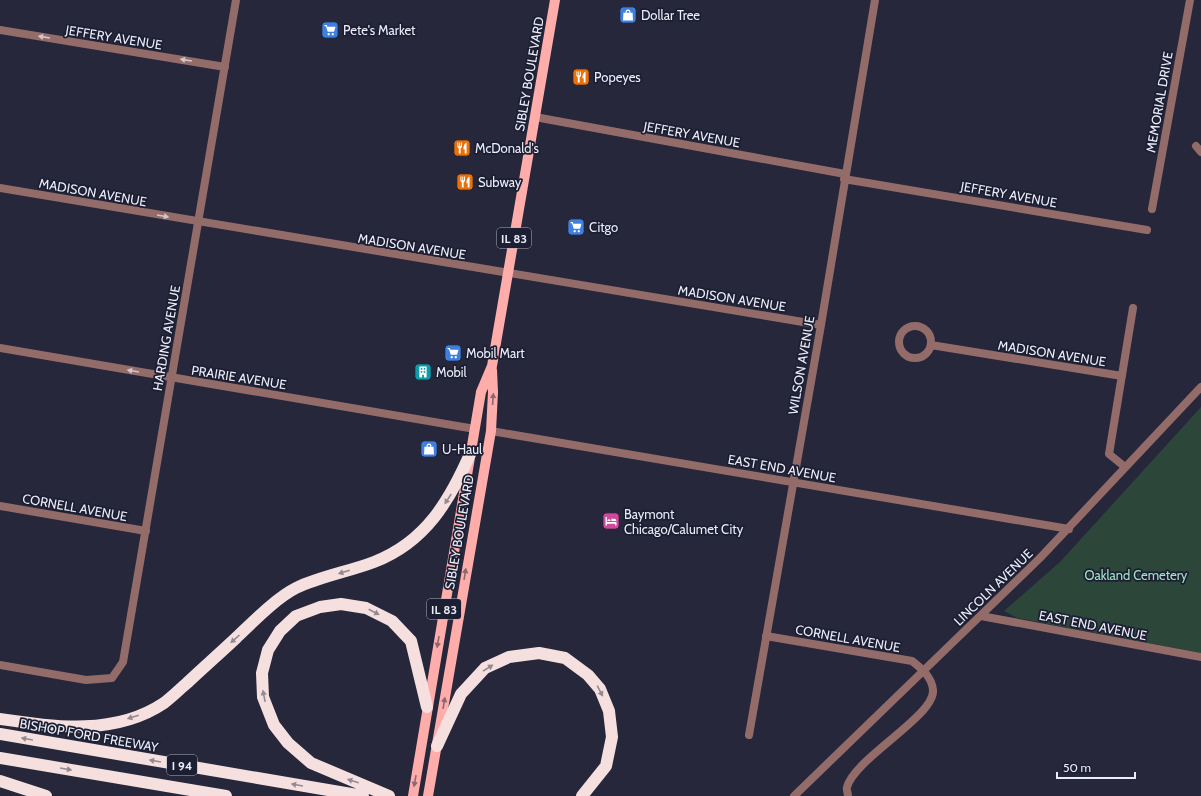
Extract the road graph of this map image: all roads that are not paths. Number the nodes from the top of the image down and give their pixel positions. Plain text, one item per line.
1 (236, 0) edge
2 (555, 0) edge
3 (875, 0) edge
4 (1190, 0) edge
5 (0, 30) edge
6 (225, 67) junction
7 (535, 117) junction
8 (844, 176) junction
9 (0, 188) edge
10 (1152, 209) dead end
11 (198, 222) junction
12 (1147, 230) dead end
13 (508, 274) junction
14 (1133, 308) dead end
15 (821, 325) junction
16 (930, 345) dead end
17 (0, 348) edge
18 (492, 366) junction
19 (1122, 376) junction
20 (171, 378) junction
21 (1201, 387) edge
22 (475, 429) junction
23 (490, 431) junction
24 (471, 452) junction
25 (1125, 467) junction
26 (792, 482) junction
27 (0, 506) edge
28 (1069, 529) junction
29 (146, 531) junction
30 (981, 616) junction
31 (766, 636) junction
32 (1201, 657) edge
33 (0, 665) edge
34 (923, 670) junction
35 (427, 707) junction
36 (0, 719) edge
37 (0, 734) edge
38 (749, 735) dead end
39 (437, 746) junction
40 (0, 758) edge
41 (0, 781) edge
42 (46, 796) edge
43 (226, 796) edge
44 (363, 796) edge
45 (389, 796) edge
46 (413, 796) edge
47 (428, 796) edge
48 (582, 796) edge
49 (794, 796) edge
50 (848, 796) edge

1 - 6 street, HARDING AVENUE
2 - 7 main road, SIBLEY BOULEVARD / IL 83
3 - 8 street, WILSON AVENUE
4 - 10 street, MEMORIAL DRIVE
6 -> 5 street, JEFFERY AVENUE
6 - 11 street, HARDING AVENUE
7 - 8 street, JEFFERY AVENUE
7 - 13 main road, SIBLEY BOULEVARD / IL 83
8 - 12 street, JEFFERY AVENUE
8 - 15 street, WILSON AVENUE
9 -> 11 street, MADISON AVENUE
11 - 13 street, MADISON AVENUE
11 - 20 street, HARDING AVENUE
13 - 15 street, MADISON AVENUE
13 - 18 main road, SIBLEY BOULEVARD / IL 83
14 - 19 street
15 - 26 street, WILSON AVENUE
16 - 19 street, MADISON AVENUE
20 -> 17 street, PRAIRIE AVENUE
18 - 22 main road, SIBLEY BOULEVARD / IL 83
23 -> 18 main road, SIBLEY BOULEVARD
19 - 25 street
20 - 22 street, PRAIRIE AVENUE
20 - 29 street, HARDING AVENUE
21 - 25 street, LINCOLN AVENUE
22 - 24 main road, SIBLEY BOULEVARD / IL 83
23 - 26 street, EAST END AVENUE
39 -> 23 main road, SIBLEY BOULEVARD
24 -> 35 main road, SIBLEY BOULEVARD / IL 83
24 -> 36 highway
25 - 28 street, LINCOLN AVENUE
26 - 28 street, EAST END AVENUE
26 - 31 street, WILSON AVENUE
27 - 29 street, CORNELL AVENUE
28 - 30 street, LINCOLN AVENUE
29 - 33 street, HARDING AVENUE
30 - 32 street, EAST END AVENUE
30 - 34 street, LINCOLN AVENUE
31 - 34 street, CORNELL AVENUE
31 - 38 street, WILSON AVENUE
34 - 49 street, LINCOLN AVENUE
34 - 50 street
45 -> 35 highway
35 -> 46 main road, SIBLEY BOULEVARD / IL 83
44 -> 37 highway, BISHOP FORD FREEWAY / I 94
39 - 47 main road, SIBLEY BOULEVARD
39 -> 48 highway
40 -> 43 highway, I 94
41 - 42 highway

